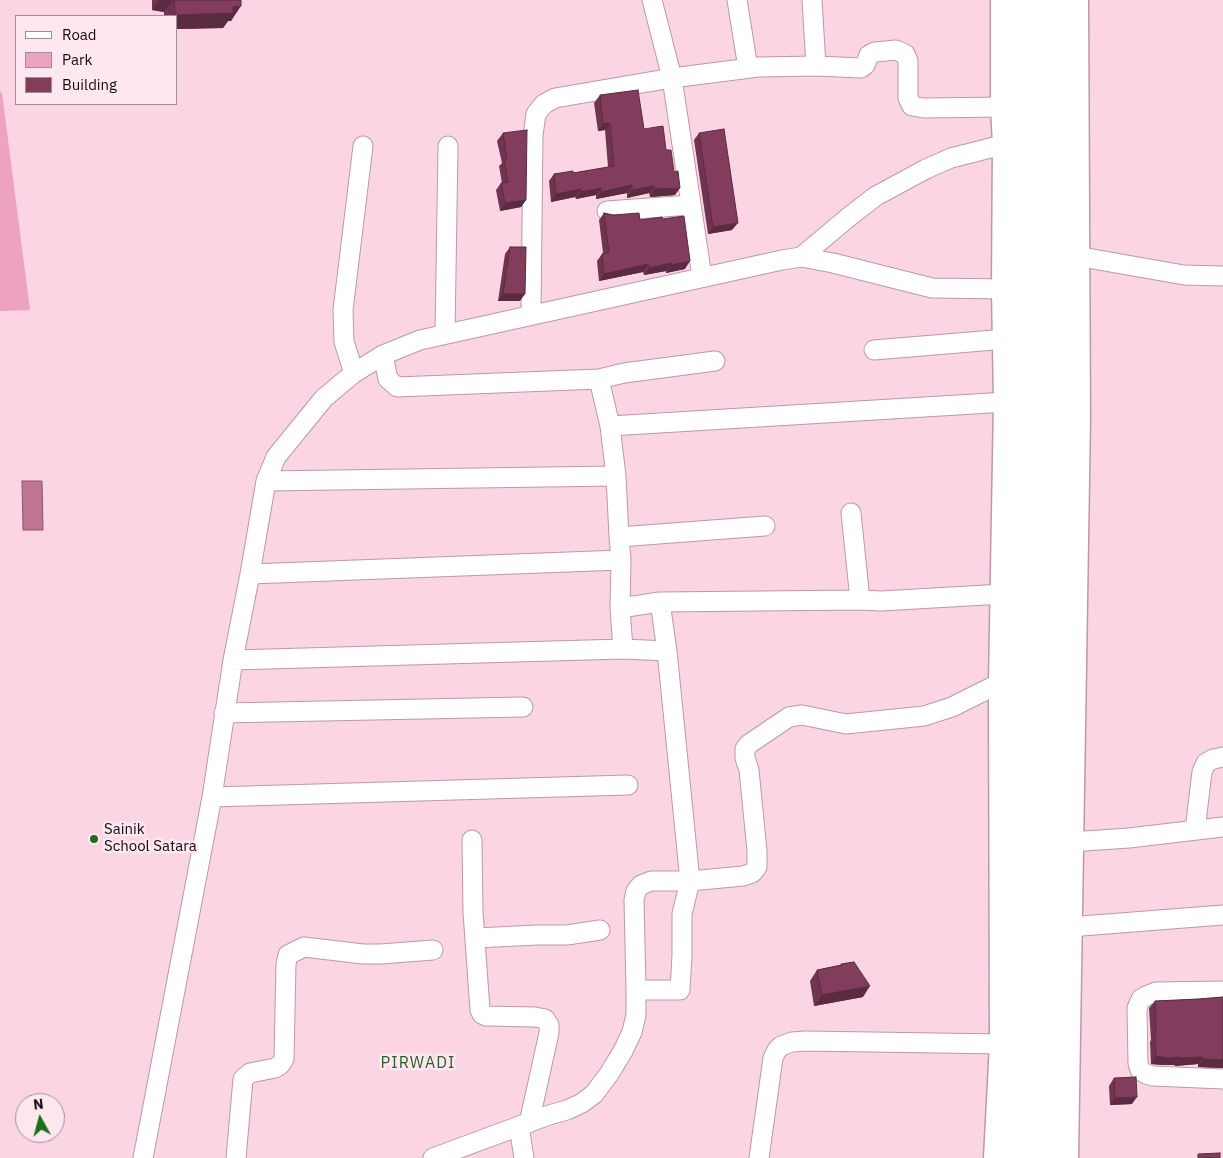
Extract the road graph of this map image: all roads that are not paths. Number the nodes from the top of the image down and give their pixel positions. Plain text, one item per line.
1 (652, 0) edge
2 (736, 0) edge
3 (812, 0) edge
4 (1004, 0) edge
5 (1026, 0) edge
6 (1049, 0) edge
7 (1075, 0) edge
8 (816, 66) junction
9 (748, 68) junction
10 (672, 78) junction
11 (1004, 107) junction
12 (1006, 144) junction
13 (363, 146) dead end
14 (448, 146) dead end
15 (691, 205) junction
16 (607, 211) dead end
17 (1076, 256) junction
18 (801, 257) junction
19 (1223, 276) edge
20 (702, 277) junction
21 (1005, 289) junction
22 (531, 315) junction
23 (445, 334) junction
24 (1006, 339) junction
25 (874, 350) dead end
26 (383, 355) junction
27 (715, 361) dead end
28 (354, 373) junction
29 (600, 379) junction
30 (1006, 402) junction
31 (610, 426) junction
32 (616, 476) junction
33 (266, 481) junction
34 (851, 513) dead end
35 (765, 526) dead end
36 (619, 537) junction
37 (621, 560) junction
38 (250, 574) junction
39 (1003, 594) junction
40 (860, 600) junction
41 (660, 602) junction
42 (620, 608) junction
43 (623, 649) junction
44 (667, 651) junction
45 (233, 660) junction
46 (1002, 682) junction
47 (524, 707) dead end
48 (1039, 711) junction
49 (224, 713) junction
50 (1223, 757) edge
51 (628, 785) dead end
52 (212, 797) junction
53 (1223, 827) edge
54 (1195, 830) junction
55 (472, 840) dead end
56 (1070, 842) junction
57 (690, 881) junction
58 (1223, 915) edge
59 (1069, 927) junction
60 (600, 930) dead end
61 (476, 938) junction
62 (433, 950) dead end
63 (636, 990) junction
64 (1223, 991) edge
65 (1003, 1044) junction
66 (1223, 1079) edge
67 (524, 1124) junction
68 (143, 1158) edge
69 (236, 1158) edge
70 (433, 1158) edge
71 (524, 1158) edge
72 (759, 1158) edge
73 (997, 1158) edge
74 (1022, 1158) edge
75 (1046, 1158) edge
76 (1065, 1158) edge

1 - 10 street
2 - 9 street
3 - 8 street
4 - 11 highway
5 - 48 highway
6 - 48 highway
7 - 17 highway
8 - 9 street
8 - 11 street
9 - 10 street
10 - 15 street
10 - 22 street
11 - 12 highway
12 - 18 street
12 - 21 highway
13 - 28 street
14 - 23 street
15 - 16 street
15 - 20 street
17 - 19 street
17 - 56 highway
18 - 20 street
18 - 21 street
20 - 22 street
21 - 24 highway
22 - 23 street
23 - 26 street
24 - 25 street
24 - 30 highway
26 - 28 street
26 - 29 street
27 - 29 street
28 - 33 street
29 - 31 street
30 - 31 street
30 - 39 highway
31 - 32 street
32 - 33 street
32 - 36 street
33 - 38 street
34 - 40 street
35 - 36 street
36 - 37 street
37 - 38 street
37 - 42 street
38 - 45 street
39 - 40 street
39 - 46 highway
40 - 41 street
41 - 42 street
41 - 44 street
42 - 43 street
43 - 44 street
43 - 45 street
44 - 57 street
45 - 49 street
46 - 57 street
46 - 65 highway
47 - 49 street
48 - 74 highway
48 - 75 highway
49 - 52 street
50 - 54 street
51 - 52 street
52 - 68 street
53 - 54 street
54 - 56 street
55 - 61 street
56 - 59 highway
57 - 63 street
57 - 63 street
58 - 59 street
59 - 76 highway
60 - 61 street
61 - 67 street
62 - 69 street
63 - 67 street
64 - 66 street
65 - 72 street
65 - 73 highway
67 - 70 street
67 - 71 street

